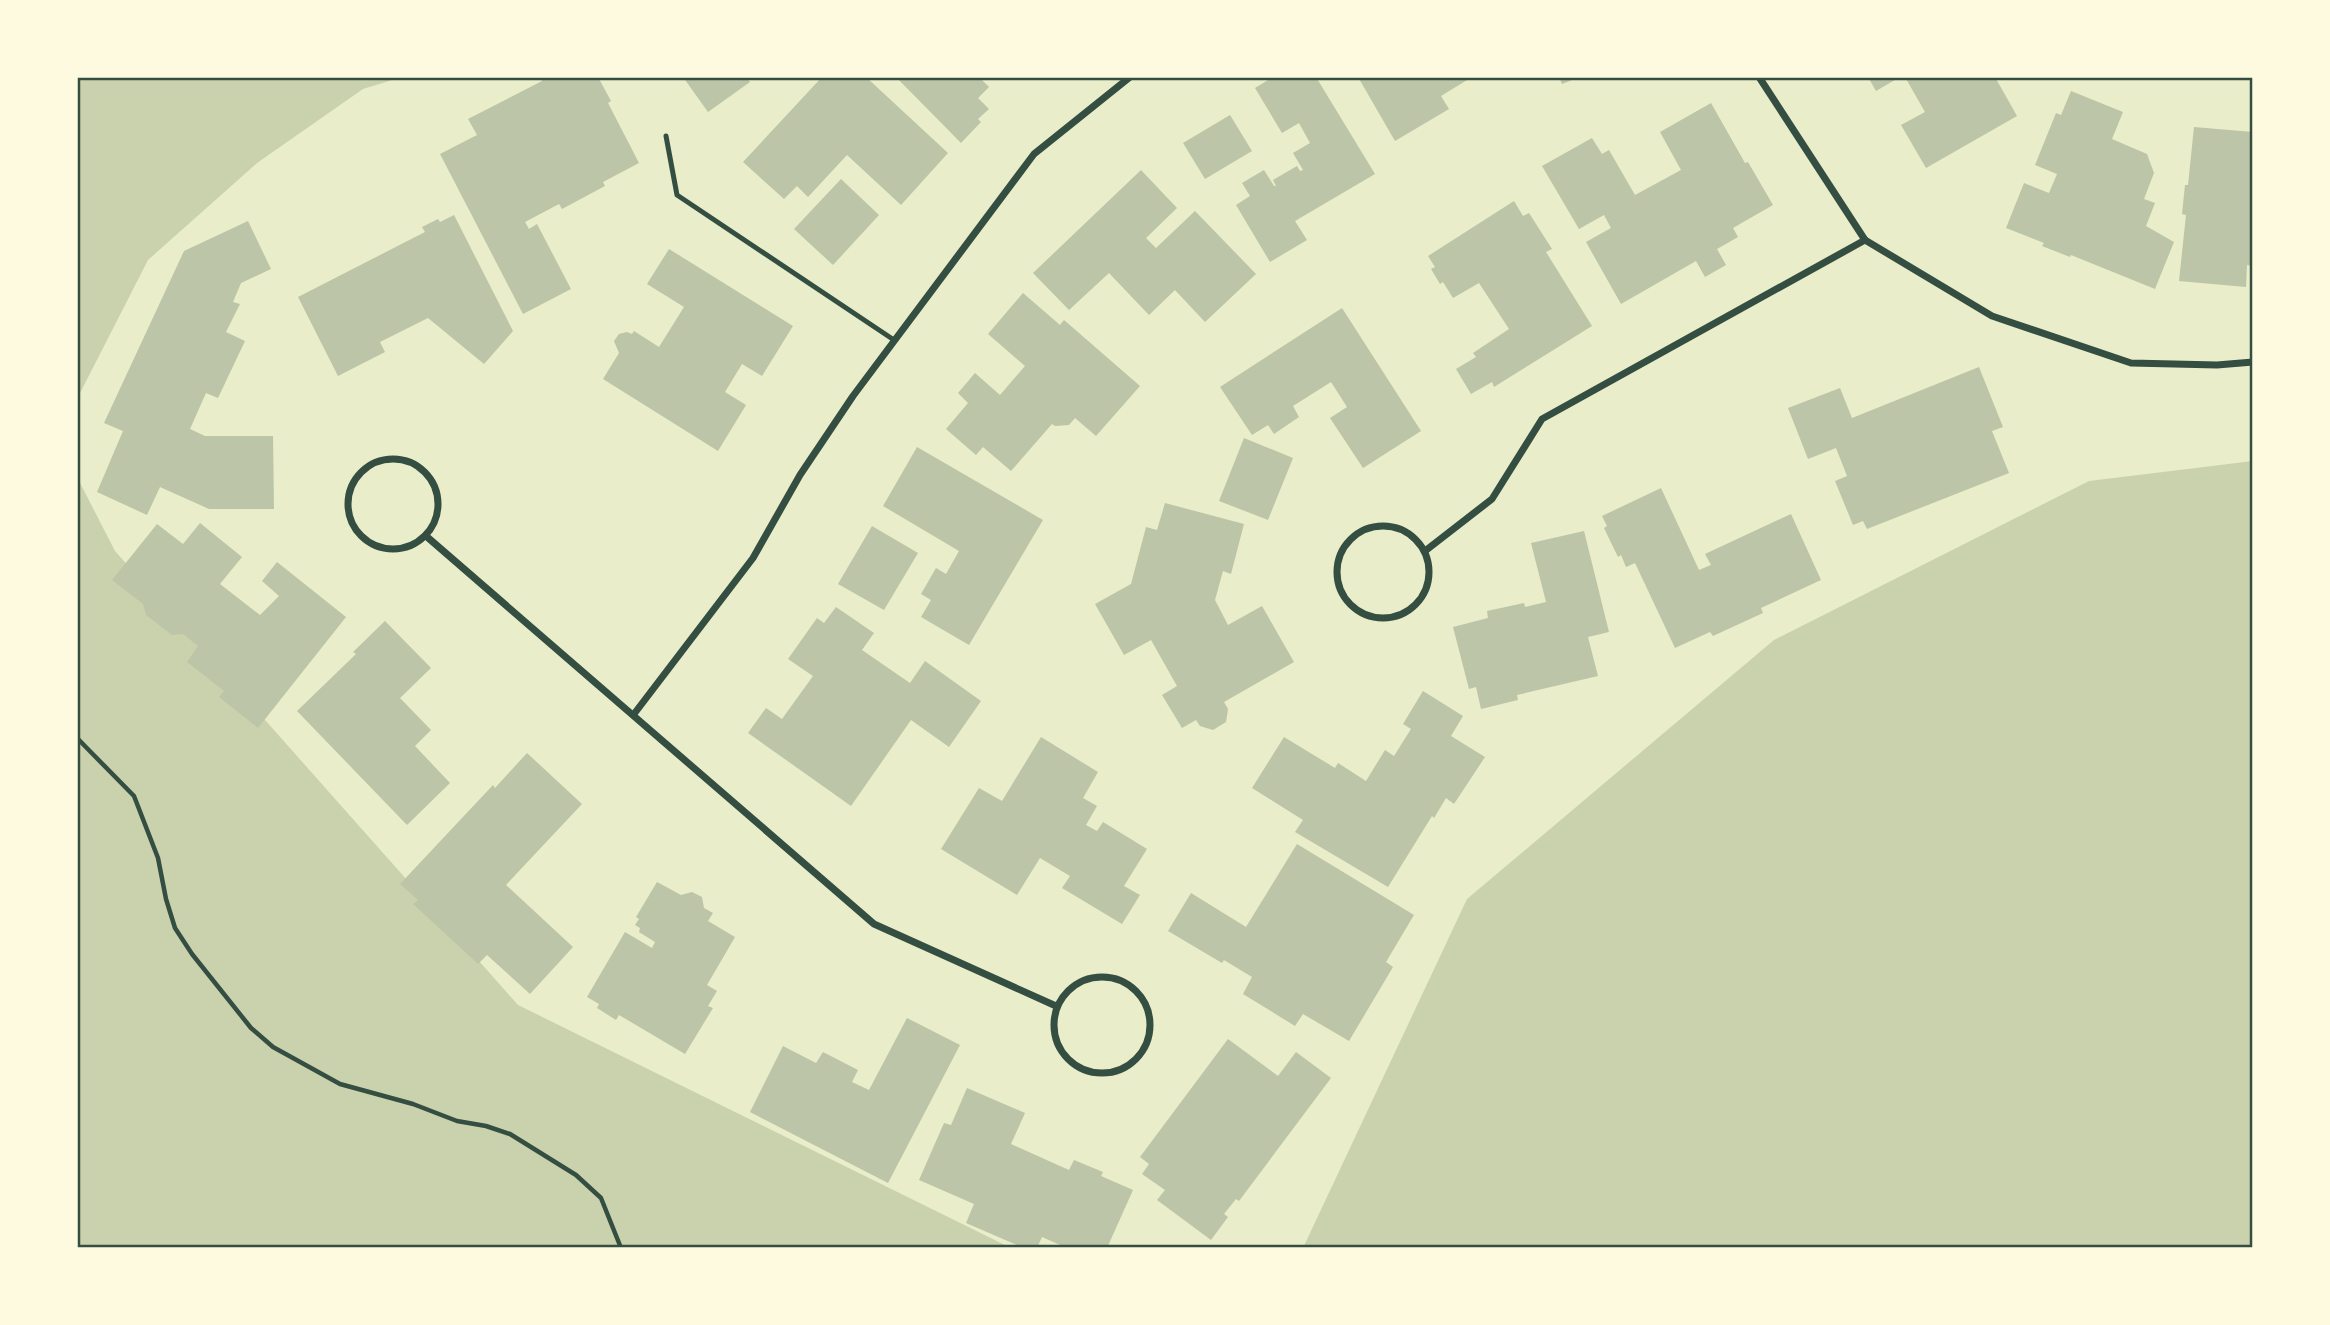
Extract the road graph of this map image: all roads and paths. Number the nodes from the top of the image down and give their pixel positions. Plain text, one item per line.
1 (1130, 77) edge
2 (1759, 77) edge
3 (666, 136) dead end
4 (1865, 240) junction
5 (894, 340) junction
6 (2253, 362) edge
7 (426, 536) junction
8 (1425, 551) junction
9 (634, 714) junction
10 (77, 738) edge
11 (1056, 1006) junction
12 (621, 1248) edge

1 - 5 street
2 - 4 street
3 - 5 lane
4 - 6 street
4 - 8 street
5 - 9 street
7 - 7 street
7 - 9 street
8 - 8 street
9 - 11 street
10 - 12 path
11 - 11 street

